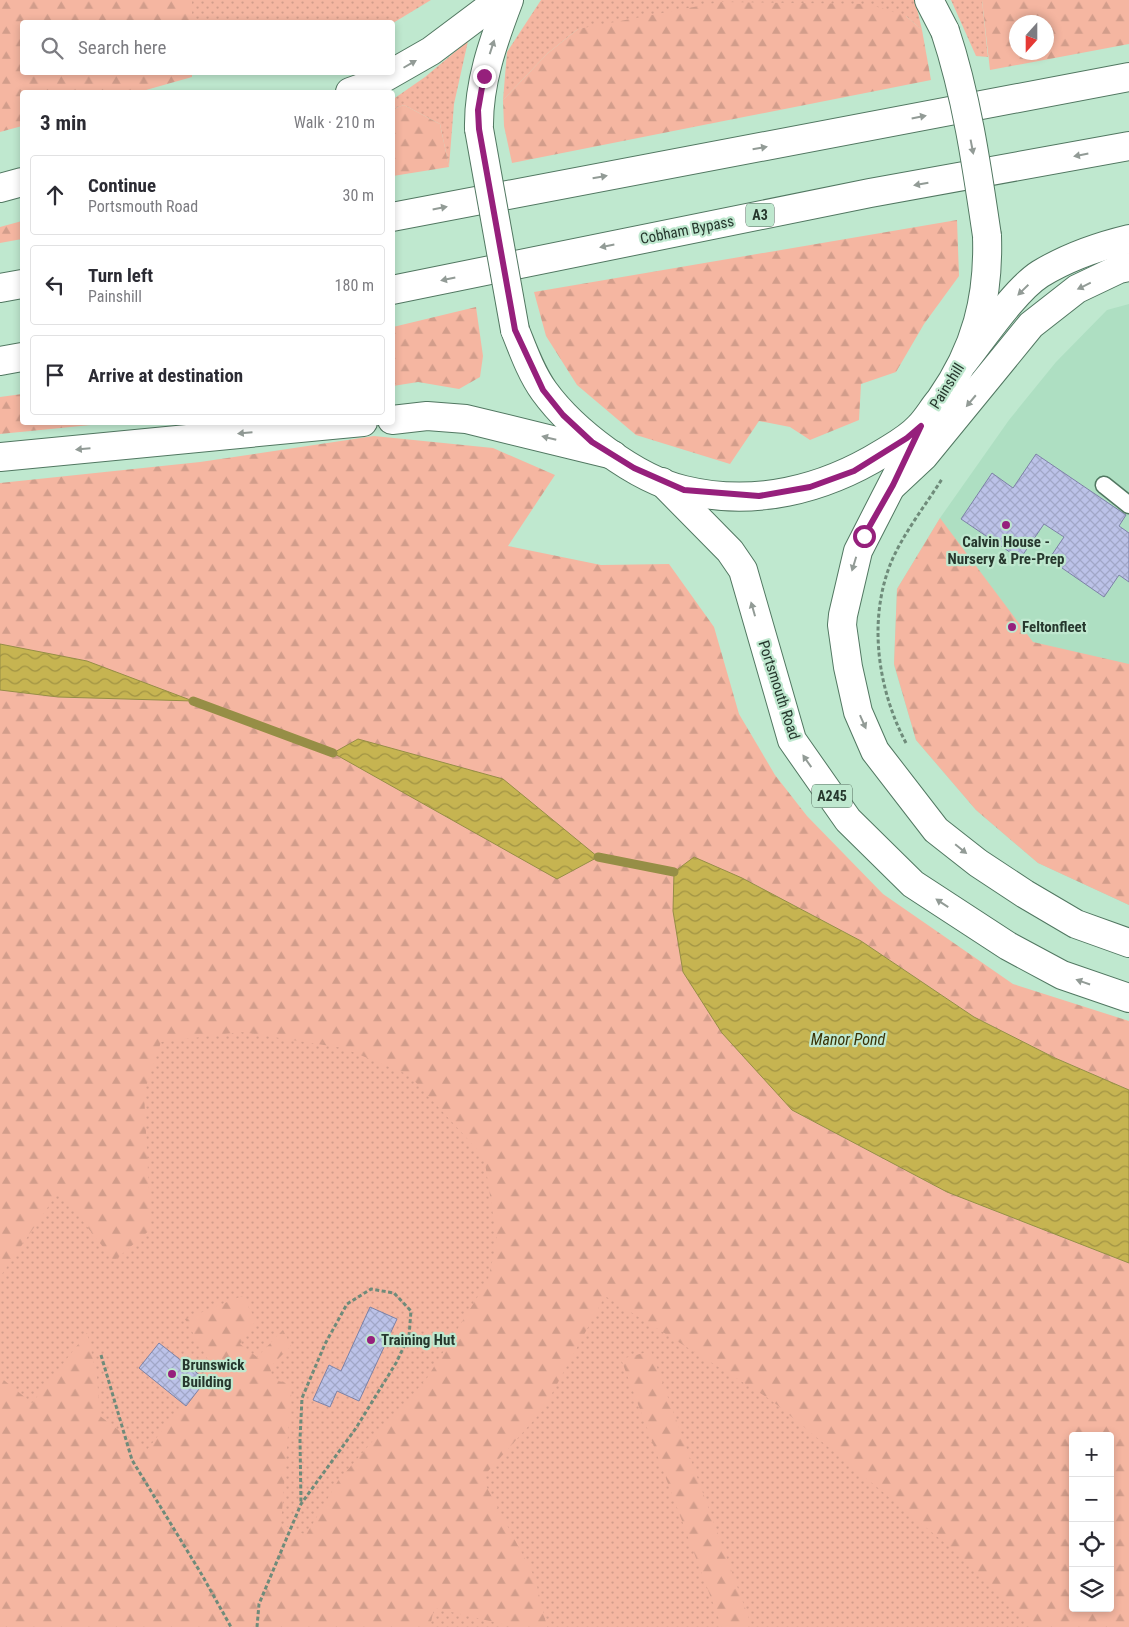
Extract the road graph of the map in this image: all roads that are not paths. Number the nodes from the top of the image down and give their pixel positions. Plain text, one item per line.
1 (500, 0) edge
2 (509, 0) edge
3 (929, 0) edge
4 (395, 72) edge
5 (389, 75) edge
6 (1129, 77) edge
7 (356, 90) edge
8 (1129, 146) edge
9 (20, 183) edge
10 (0, 188) edge
11 (395, 216) edge
12 (1129, 239) edge
13 (1129, 267) edge
14 (20, 284) edge
15 (0, 288) edge
16 (395, 289) edge
17 (20, 357) edge
18 (0, 361) edge
19 (963, 363) junction
20 (395, 420) edge
21 (332, 425) edge
22 (921, 426) junction
23 (613, 455) junction
24 (0, 457) edge
25 (662, 482) junction
26 (893, 485) junction
27 (1104, 485) dead end
28 (1129, 505) edge
29 (1129, 943) edge
30 (1129, 998) edge

4 -> 1 main road
23 -> 2 main road, Painshill, bridge
3 -> 19 main road, Painshill, bridge
7 -> 5 main road
11 -> 6 main road
8 -> 16 main road, Cobham Bypass / A3
9 - 10 main road
12 -> 19 main road
13 -> 26 main road
14 - 15 main road
17 - 18 main road
19 - 22 main road, Painshill
23 -> 20 main road
21 -> 24 main road
22 - 25 main road, Painshill
22 - 26 main road
23 - 25 main road, Painshill
30 -> 25 main road, Portsmouth Road / A245
26 -> 29 main road
27 - 28 lane

